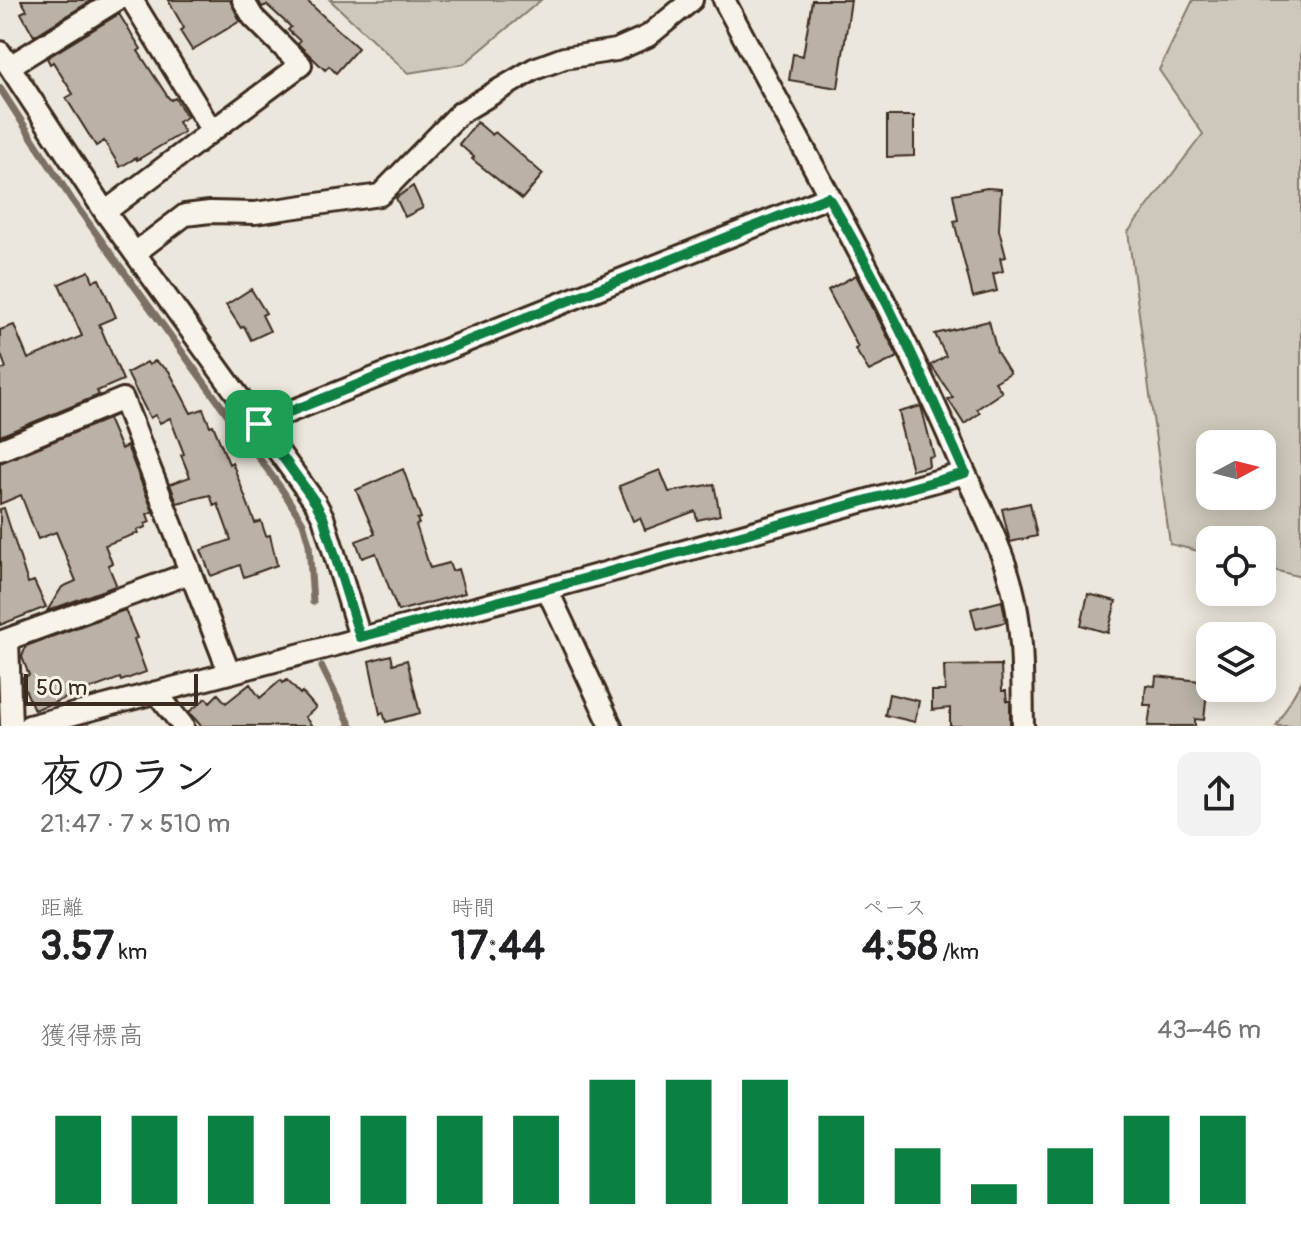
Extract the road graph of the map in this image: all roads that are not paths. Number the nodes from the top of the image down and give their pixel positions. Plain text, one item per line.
1 (117, 0) edge
2 (132, 0) edge
3 (243, 0) edge
4 (692, 0) edge
5 (724, 0) edge
6 (5, 59) edge
7 (212, 131) junction
8 (828, 197) junction
9 (105, 212) junction
10 (135, 253) junction
11 (259, 424) junction
12 (0, 450) edge
13 (965, 473) junction
14 (190, 573) junction
15 (547, 589) junction
16 (360, 637) junction
17 (4, 641) edge
18 (229, 672) junction
19 (156, 692) junction
20 (11, 726) edge
21 (29, 726) edge
22 (183, 726) edge
23 (611, 726) edge
24 (1023, 726) edge

1 - 6 street
2 - 7 street
3 - 7 street
4 - 10 street
5 - 8 street
6 - 9 street
7 - 9 street
8 - 11 street
8 - 13 street
9 - 10 street
10 - 11 street
11 - 16 street
12 - 14 street
13 - 15 street
13 - 24 street
14 - 17 street
14 - 18 street
15 - 16 street
15 - 23 street
16 - 18 street
17 - 20 street
18 - 19 street
19 - 21 street
19 - 22 street

